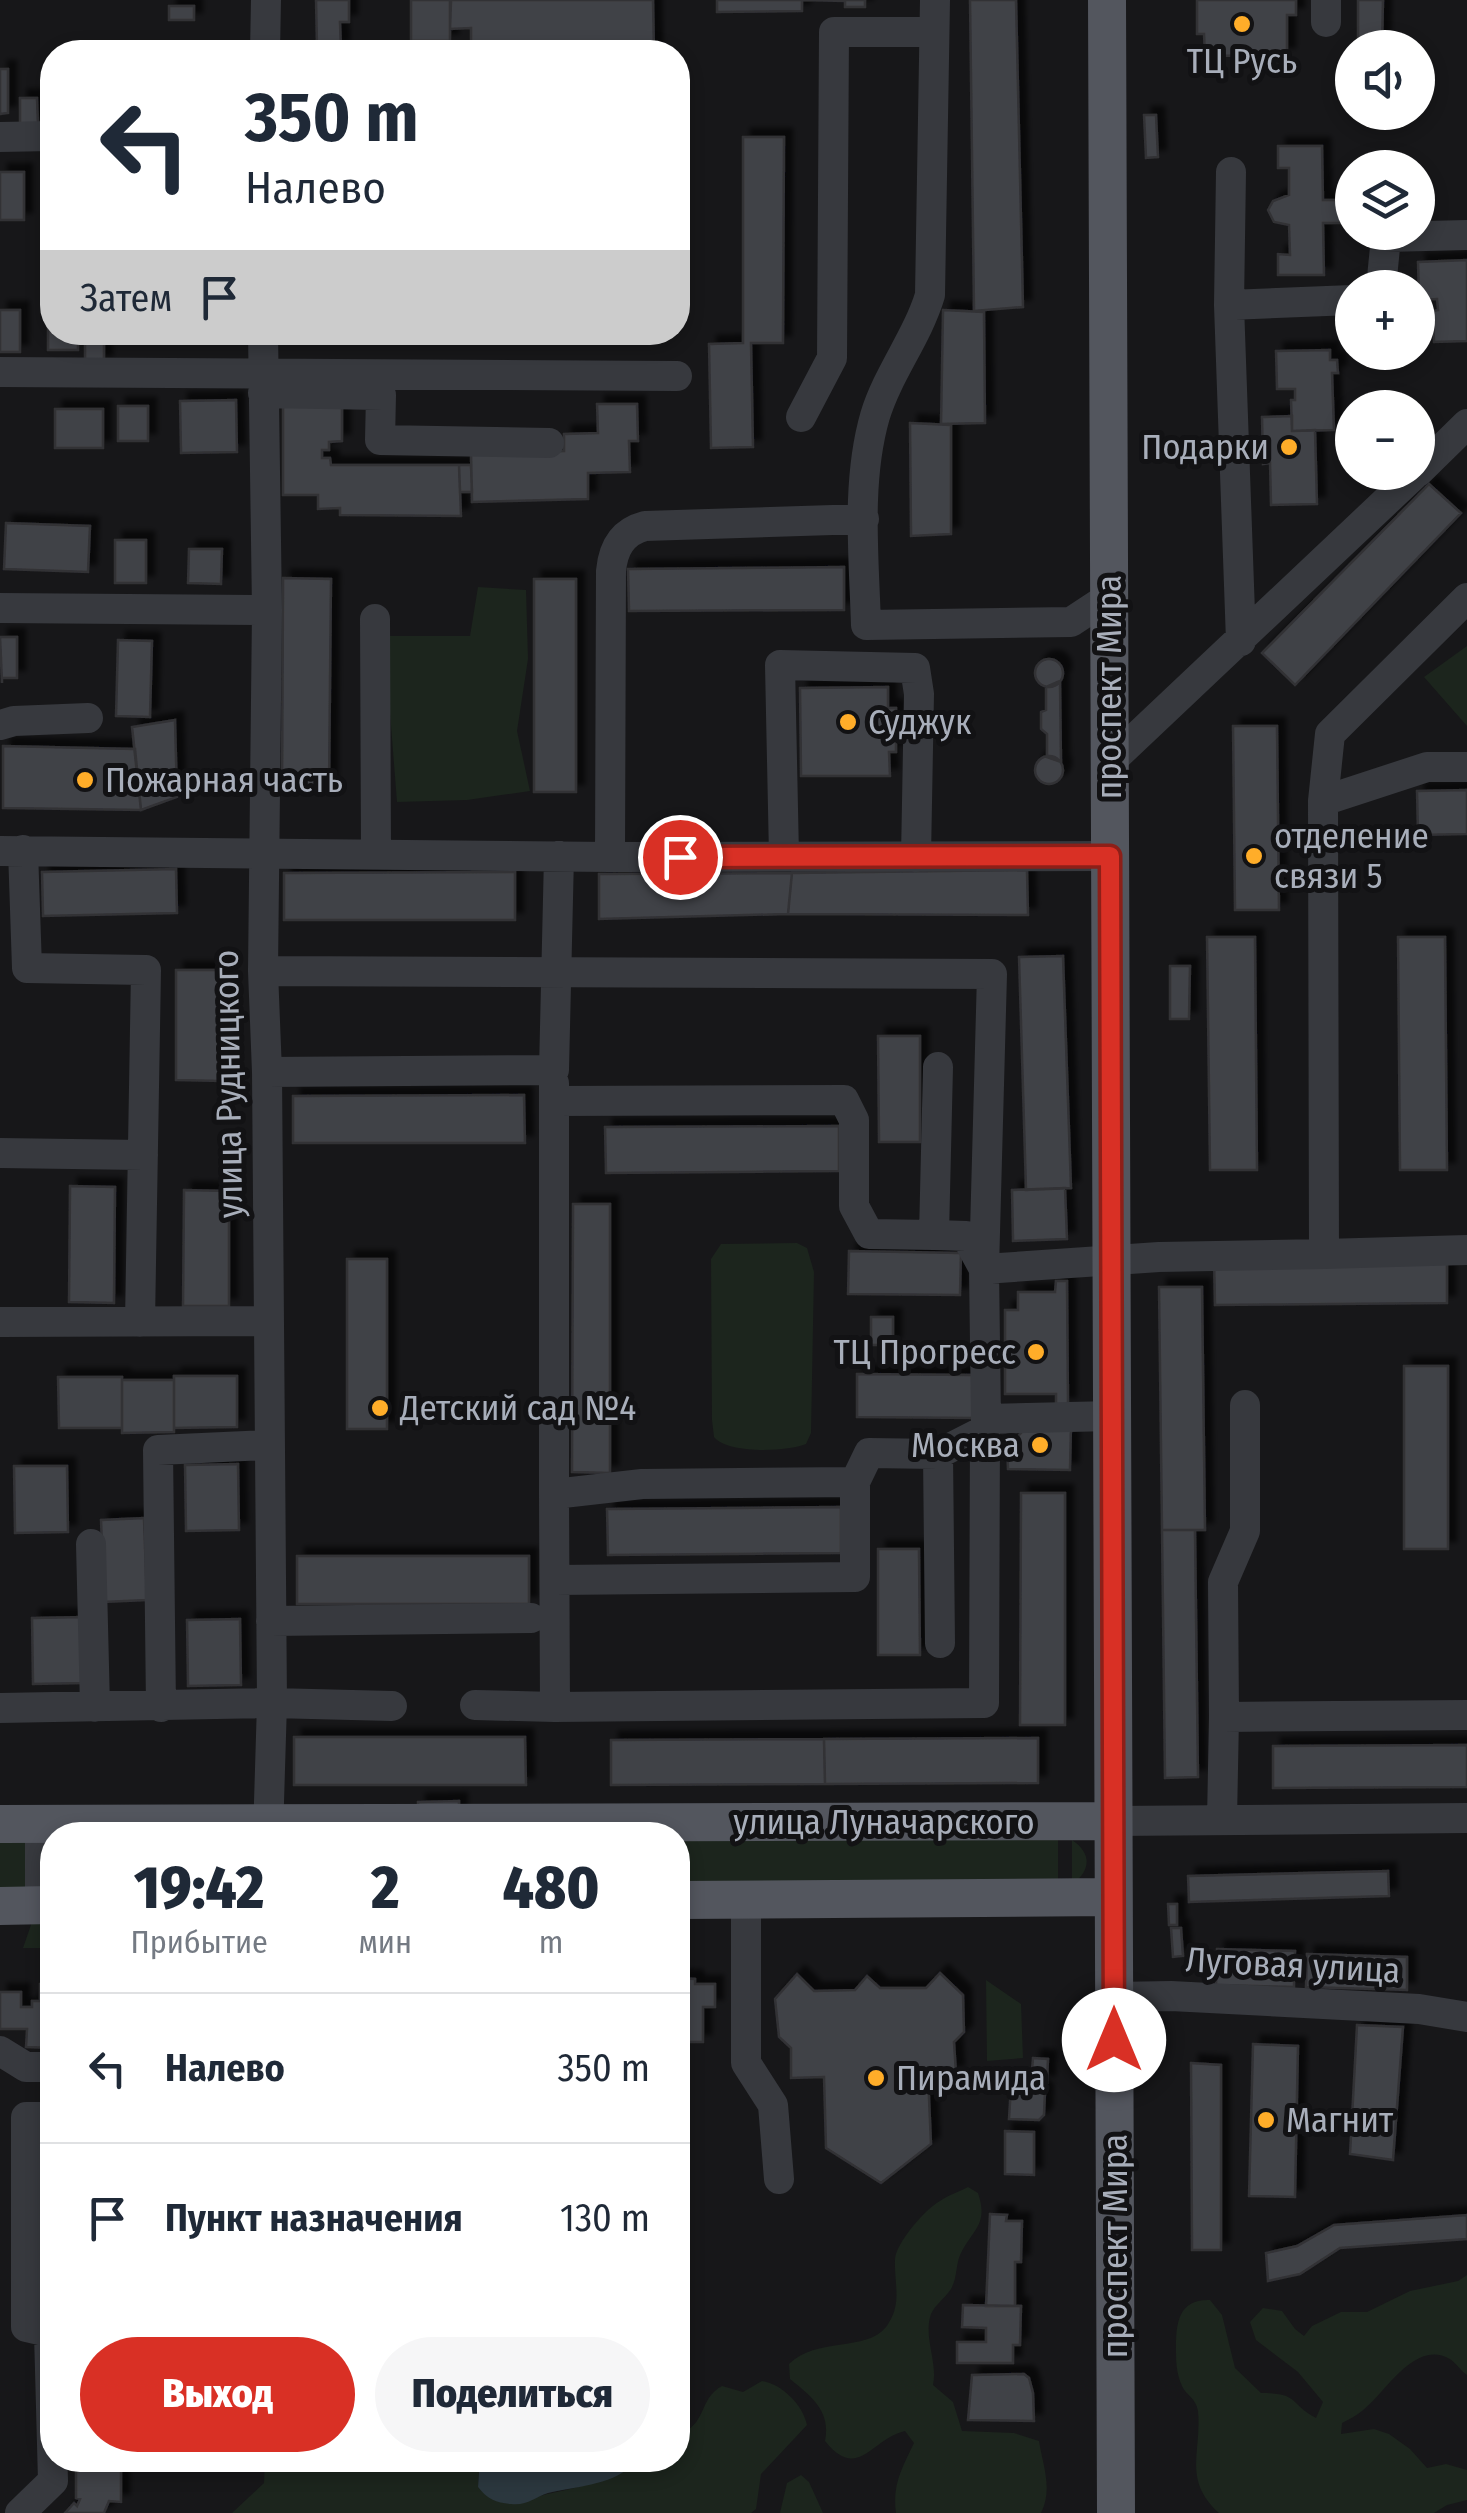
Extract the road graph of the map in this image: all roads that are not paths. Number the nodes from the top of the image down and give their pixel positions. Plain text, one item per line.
1 (266, 0) edge
2 (935, 0) edge
3 (1107, 0) edge
4 (934, 32) junction
5 (265, 40) edge
6 (40, 136) edge
7 (0, 137) edge
8 (1230, 172) dead end
9 (1467, 234) edge
10 (1383, 270) edge
11 (1335, 301) edge
12 (1229, 305) junction
13 (263, 345) edge
14 (0, 372) edge
15 (677, 376) dead end
16 (263, 383) junction
17 (801, 417) dead end
18 (1467, 424) edge
19 (549, 443) dead end
20 (1435, 455) edge
21 (1398, 490) edge
22 (864, 519) junction
23 (1109, 597) junction
24 (1467, 598) edge
25 (0, 608) edge
26 (268, 610) junction
27 (375, 619) dead end
28 (1241, 641) junction
29 (88, 718) dead end
30 (0, 726) edge
31 (1110, 762) junction
32 (1467, 767) edge
33 (1323, 802) junction
34 (12, 850) edge
35 (263, 851) junction
36 (376, 852) junction
37 (559, 856) junction
38 (784, 856) junction
39 (1110, 856) junction
40 (610, 857) junction
41 (916, 857) junction
42 (262, 971) junction
43 (558, 973) junction
44 (938, 1066) dead end
45 (554, 1070) junction
46 (267, 1072) junction
47 (554, 1102) junction
48 (0, 1153) edge
49 (143, 1156) junction
50 (934, 1235) junction
51 (1467, 1250) edge
52 (1324, 1254) junction
53 (1112, 1261) junction
54 (984, 1270) junction
55 (0, 1322) edge
56 (140, 1322) junction
57 (268, 1322) junction
58 (1245, 1405) dead end
59 (1112, 1416) junction
60 (986, 1424) junction
61 (269, 1445) junction
62 (938, 1454) junction
63 (855, 1482) junction
64 (554, 1494) junction
65 (92, 1544) dead end
66 (555, 1580) junction
67 (531, 1618) dead end
68 (271, 1621) junction
69 (940, 1644) dead end
70 (272, 1703) junction
71 (475, 1705) dead end
72 (392, 1706) dead end
73 (161, 1707) junction
74 (555, 1707) junction
75 (0, 1708) edge
76 (95, 1708) junction
77 (1467, 1715) edge
78 (1224, 1717) junction
79 (1467, 1818) edge
80 (1222, 1820) junction
81 (1114, 1821) junction
82 (268, 1822) edge
83 (0, 1824) edge
84 (40, 1824) edge
85 (690, 1826) edge
86 (1112, 1896) junction
87 (690, 1900) edge
88 (746, 1900) junction
89 (0, 1906) edge
90 (40, 1906) edge
91 (1114, 1997) junction
92 (1467, 2017) edge
93 (0, 2051) edge
94 (40, 2067) edge
95 (40, 2117) edge
96 (12, 2169) edge
97 (779, 2179) dead end
98 (40, 2330) edge
99 (53, 2472) edge
100 (20, 2513) edge
101 (1116, 2513) edge

1 - 5 street
2 - 4 street
3 - 23 main road, проспект Мира
4 - 17 street
4 - 22 street
6 - 7 street
8 - 12 street
9 - 10 street
11 - 12 street
12 - 28 street
13 - 16 street, улица Рудницкого
14 - 16 street
15 - 16 street
16 - 19 street
16 - 26 street, улица Рудницкого
18 - 20 street
21 - 28 street
22 - 23 street
22 - 40 street
23 - 31 main road, проспект Мира
24 - 33 street
25 - 26 street
26 - 35 street, улица Рудницкого
27 - 36 street
28 - 31 street
29 - 30 street
31 - 39 main road, проспект Мира
32 - 33 street
33 - 52 street
34 - 35 street
34 - 49 street
35 - 36 street
35 - 42 street, улица Рудницкого
36 - 37 street
37 - 40 street
37 - 43 street
38 - 40 street
38 - 41 street
38 - 41 street
39 - 41 street
39 - 53 main road, проспект Мира
42 - 43 street
42 - 46 street, улица Рудницкого
43 - 45 street
43 - 54 street
44 - 50 street
45 - 46 street
45 - 47 street
46 - 57 street, улица Рудницкого
47 - 50 street
47 - 64 street
48 - 49 street
49 - 56 street
50 - 54 street
51 - 52 street
52 - 53 street
53 - 54 street
53 - 59 main road, проспект Мира
54 - 60 street
55 - 56 street
56 - 57 street
57 - 61 street, улица Рудницкого
58 - 78 street
59 - 60 street
59 - 81 main road, проспект Мира
60 - 62 street
60 - 74 street
61 - 68 street, улица Рудницкого
61 - 73 street
62 - 63 street
62 - 69 street
63 - 64 street
63 - 66 street
64 - 66 street
65 - 76 street
66 - 74 street
67 - 68 street
68 - 70 street, улица Рудницкого
70 - 72 street
70 - 73 street
70 - 82 street, улица Рудницкого
71 - 74 street
73 - 76 street
75 - 76 street
77 - 78 street
78 - 80 street
79 - 80 street, улица Луначарского
80 - 81 street, улица Луначарского
81 - 85 main road, улица Луначарского
81 - 86 main road, проспект Мира
83 - 84 main road, улица Луначарского
86 - 88 main road
86 - 91 main road, проспект Мира
87 - 88 main road
88 - 97 street
89 - 90 main road
91 - 92 street, Луговая улица
91 - 101 main road, проспект Мира
93 - 94 street
95 - 96 street
96 - 98 street
99 - 100 street

